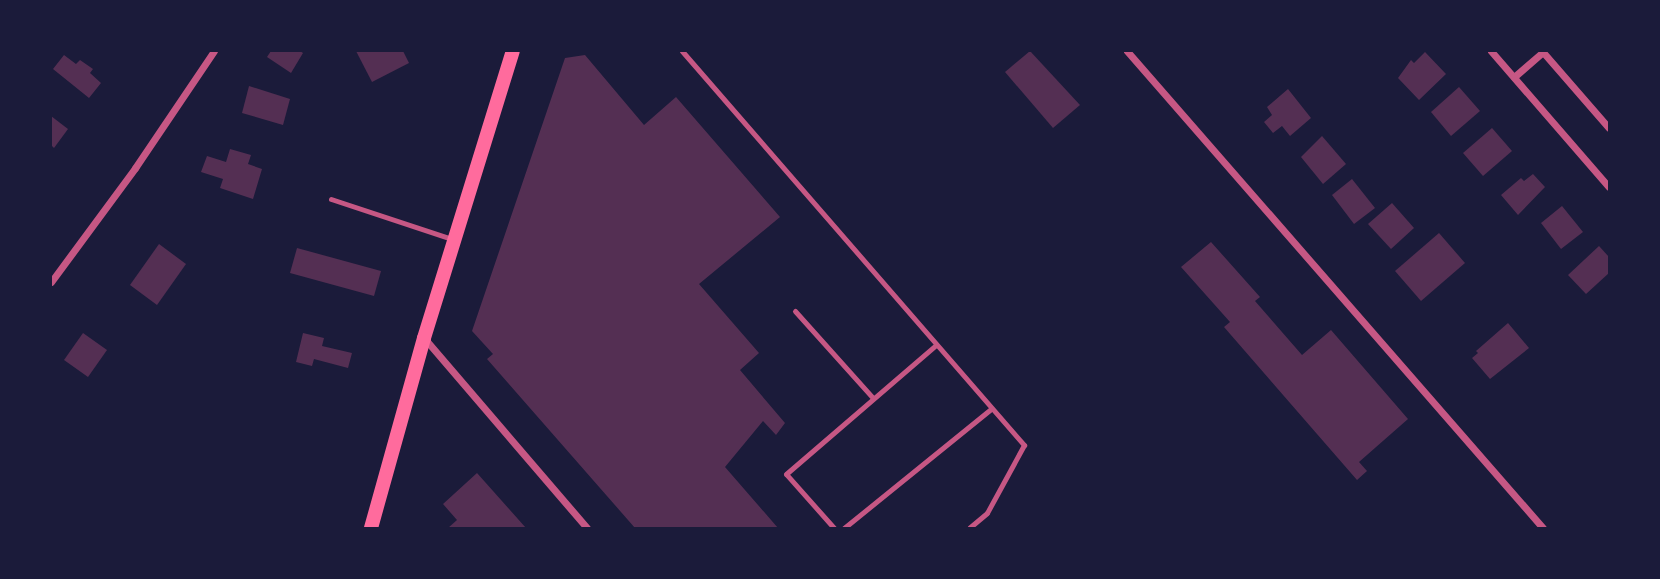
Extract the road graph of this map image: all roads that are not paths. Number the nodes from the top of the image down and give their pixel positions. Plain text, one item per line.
1 (214, 51) edge
2 (513, 51) edge
3 (682, 51) edge
4 (1127, 51) edge
5 (1491, 51) edge
6 (1542, 51) edge
7 (1514, 77) junction
8 (1609, 128) edge
9 (1609, 187) edge
10 (331, 199) dead end
11 (455, 239) junction
12 (51, 282) edge
13 (795, 311) dead end
14 (424, 338) junction
15 (934, 345) junction
16 (873, 398) junction
17 (991, 409) junction
18 (371, 528) edge
19 (587, 528) edge
20 (834, 528) edge
21 (844, 528) edge
22 (969, 528) edge
23 (1543, 528) edge

1 - 12 street
2 - 11 main road
3 - 15 lane
4 - 23 street
5 - 7 street
6 - 7 street
6 - 8 street
7 - 9 street
10 - 11 lane
11 - 14 main road
13 - 16 lane
14 - 18 main road
14 - 19 street
15 - 16 lane
15 - 17 lane
16 - 20 lane
17 - 21 lane
17 - 22 lane

